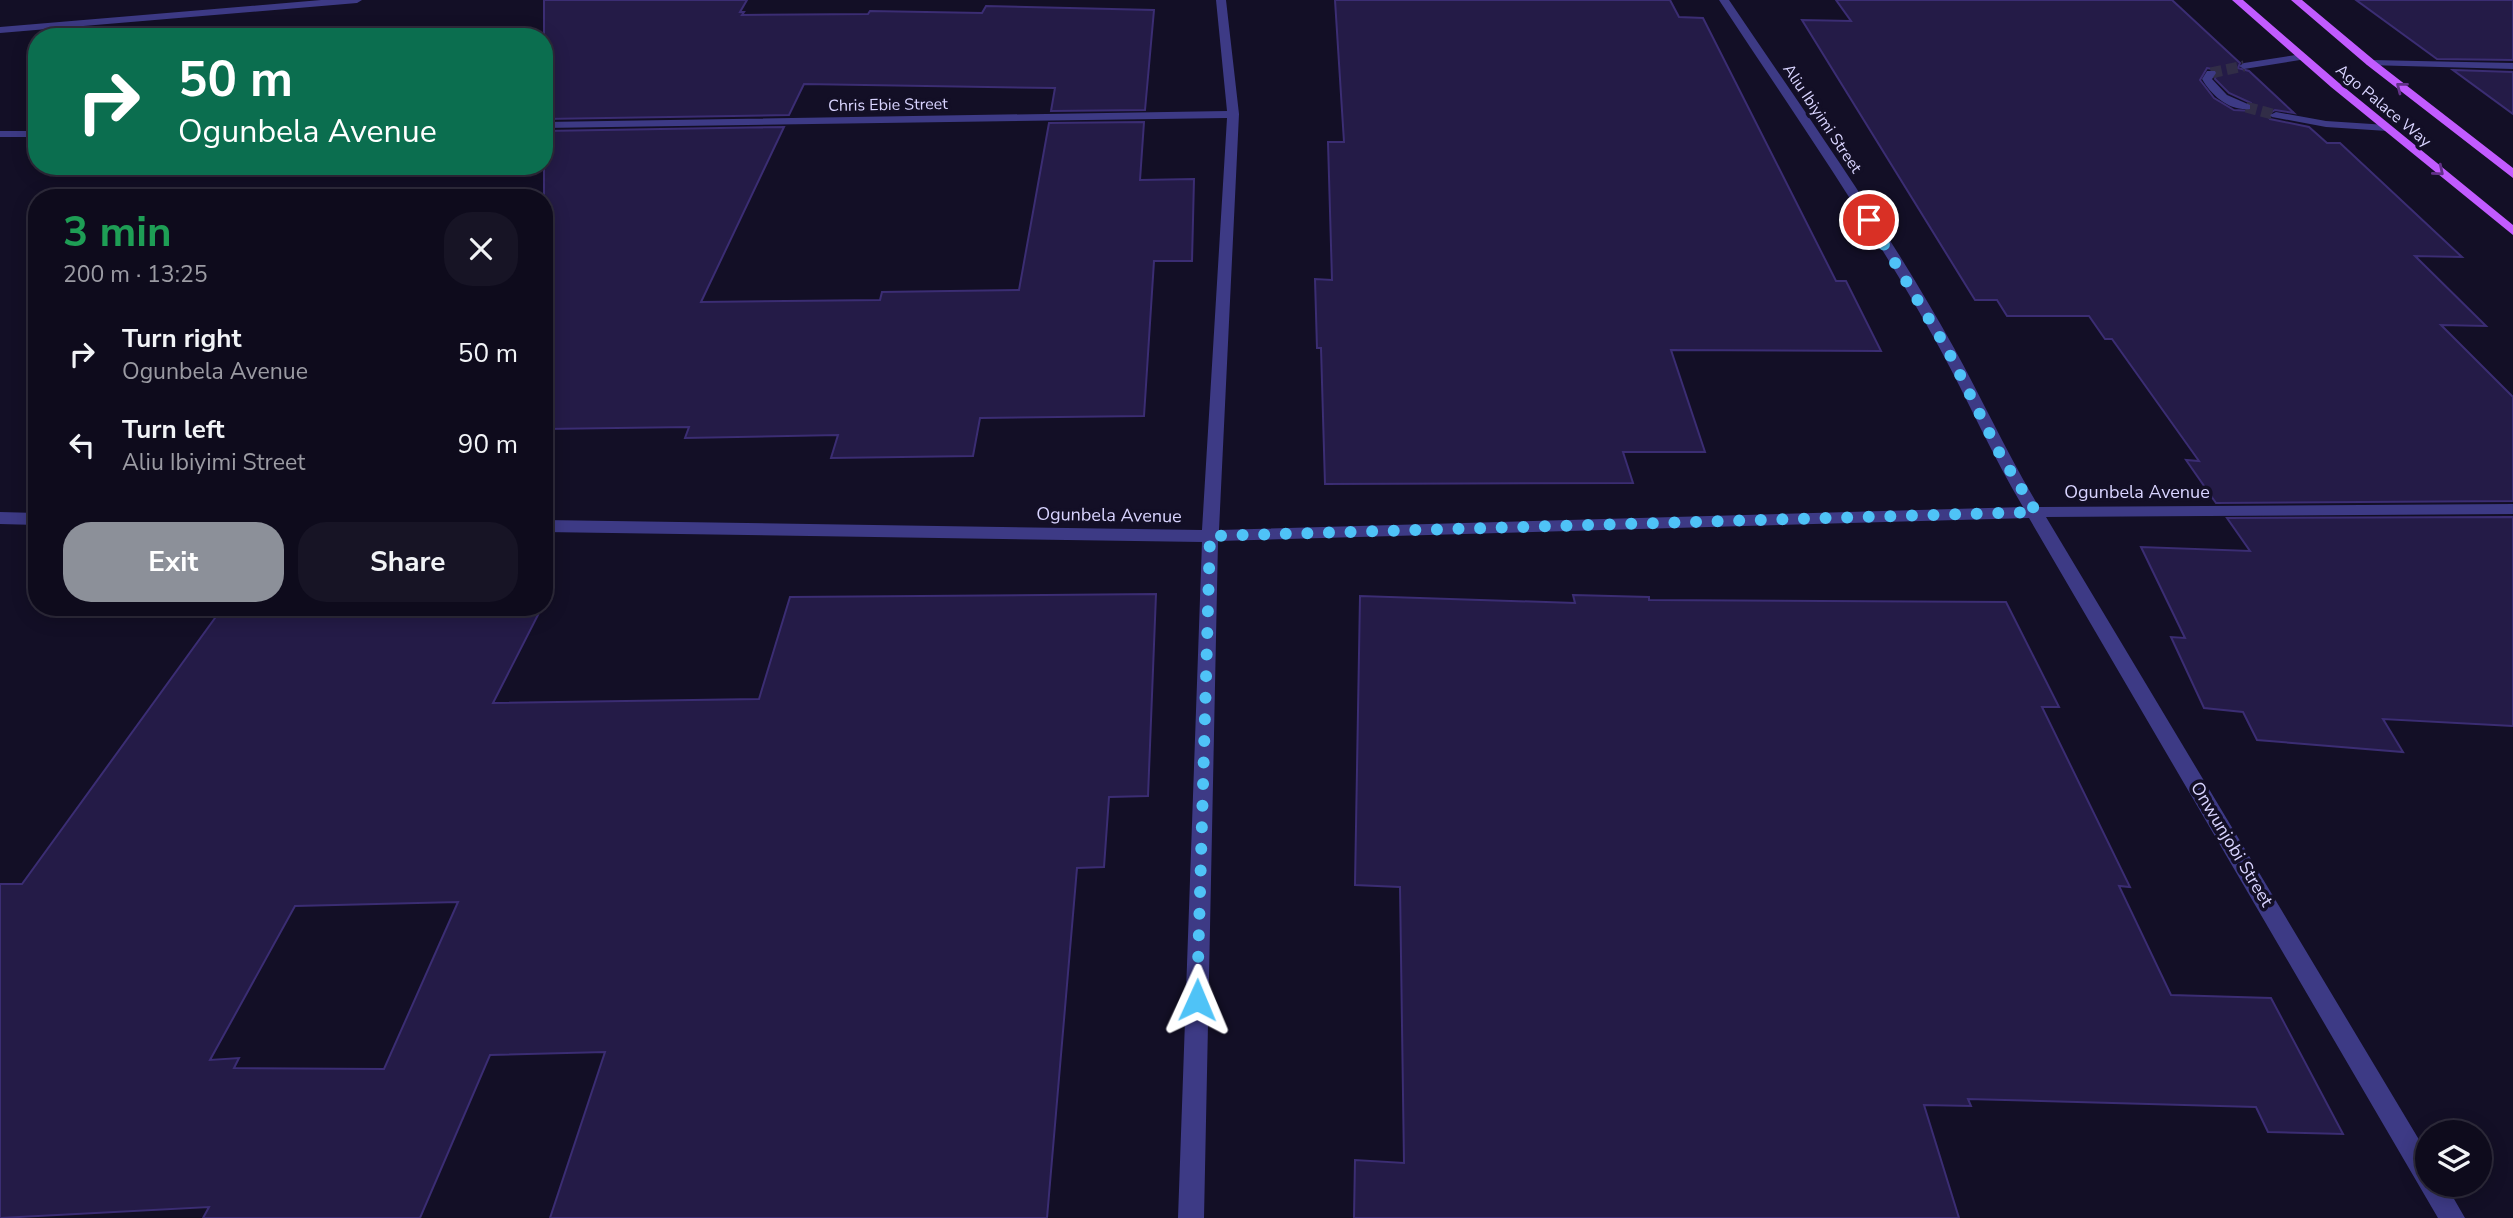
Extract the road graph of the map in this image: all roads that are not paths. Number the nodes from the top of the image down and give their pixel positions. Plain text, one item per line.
1 (202, 0) edge
2 (357, 0) edge
3 (1221, 0) edge
4 (1724, 0) edge
5 (2238, 0) edge
6 (2296, 0) edge
7 (187, 16) junction
8 (40, 28) edge
9 (28, 29) edge
10 (3, 31) edge
11 (2302, 57) junction
12 (2371, 63) junction
13 (2244, 66) tunnel mouth
14 (2513, 66) edge
15 (2211, 73) dead end
16 (2246, 107) tunnel mouth
17 (1233, 114) junction
18 (2276, 115) tunnel mouth
19 (553, 125) edge
20 (2387, 128) junction
21 (0, 134) edge
22 (28, 134) edge
23 (2513, 174) edge
24 (2513, 231) edge
25 (2513, 509) edge
26 (2036, 512) junction
27 (0, 518) edge
28 (28, 519) edge
29 (553, 526) edge
30 (1210, 536) junction
31 (2415, 1156) edge
32 (2439, 1197) edge
33 (1191, 1218) edge
34 (2452, 1218) edge

1 - 7 street
2 - 7 street
3 - 17 street
4 - 26 street, Aliu Ibiyimi Street
5 - 11 main road, Ago Palace Way
6 - 12 main road, Ago Palace Way
7 - 8 street
9 - 10 street
11 - 13 street
11 - 20 main road, Ago Palace Way
12 - 14 street
23 -> 12 main road, Ago Palace Way
15 - 16 street
17 - 19 street, Chris Ebie Street
17 - 30 street
18 - 20 street
20 -> 24 main road, Ago Palace Way
21 - 22 street
25 - 26 street, Ogunbela Avenue
26 - 30 street, Ogunbela Avenue
26 - 31 street, Onwunjobi Street
27 - 28 street
29 - 30 street, Ogunbela Avenue
30 - 33 street
32 - 34 street

